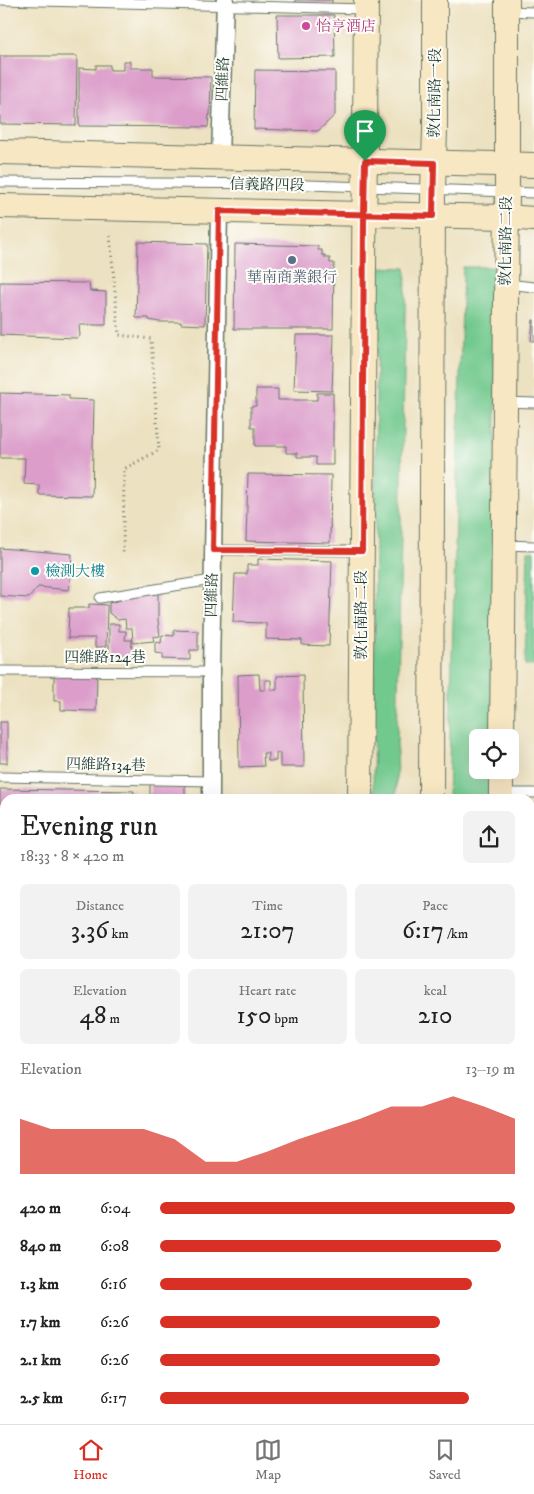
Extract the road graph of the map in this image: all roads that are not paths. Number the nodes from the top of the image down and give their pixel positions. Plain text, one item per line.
1 (1, 0) edge
2 (435, 0) edge
3 (225, 3) edge
4 (366, 4) edge
5 (507, 5) edge
6 (534, 12) edge
7 (0, 152) edge
8 (220, 157) junction
9 (365, 161) junction
10 (434, 163) junction
11 (507, 164) junction
12 (534, 165) edge
13 (0, 182) edge
14 (365, 187) junction
15 (433, 190) junction
16 (507, 193) junction
17 (534, 193) edge
18 (0, 206) edge
19 (219, 211) junction
20 (364, 214) junction
21 (433, 216) junction
22 (506, 217) junction
23 (534, 218) edge
24 (506, 284) junction
25 (534, 287) edge
26 (505, 402) junction
27 (534, 403) edge
28 (503, 545) junction
29 (534, 546) edge
30 (213, 550) junction
31 (362, 551) junction
32 (212, 580) junction
33 (100, 598) dead end
34 (0, 671) edge
35 (210, 672) junction
36 (502, 729) edge
37 (0, 777) edge
38 (501, 779) edge
39 (210, 781) junction
40 (211, 794) edge
41 (360, 794) edge
42 (431, 794) edge
43 (501, 794) edge

1 - 3 lane
2 - 10 main road, 敦化南路一段
3 - 4 lane
3 - 8 street, 四維路
4 - 9 main road
5 - 6 lane
5 - 11 main road
7 - 8 main road, 信義路四段
8 - 9 main road, 信義路四段
9 - 10 main road, 信義路四段
9 - 14 main road, 敦化南路二段
10 - 11 main road, 信義路四段
10 - 15 main road, 敦化南路一段
11 - 12 main road, 信義路四段
11 - 16 main road, 敦化南路二段
13 - 14 lane, 信義路四段
14 - 15 lane, 信義路四段
14 - 20 main road, 敦化南路二段
15 - 16 lane, 信義路四段
15 - 21 main road, 敦化南路一段
16 - 17 lane, 信義路四段
16 - 22 main road, 敦化南路二段
18 - 19 main road, 信義路四段
19 - 20 main road, 信義路四段
19 - 30 street, 四維路
20 - 21 main road, 信義路四段
20 - 31 main road, 敦化南路二段
21 - 22 main road, 信義路四段
21 - 42 main road
22 - 23 main road, 信義路四段
22 - 24 main road, 敦化南路二段
24 - 25 lane
24 - 26 main road, 敦化南路二段
26 - 27 lane
26 - 28 main road, 敦化南路二段
28 - 29 lane
28 - 36 main road, 敦化南路二段
30 - 31 lane
30 - 32 street, 四維路
31 - 41 main road, 敦化南路二段
32 - 33 lane
32 - 35 street, 四維路
34 - 35 lane, 四維路124巷
35 - 39 street, 四維路
37 - 39 lane, 四維路134巷
38 - 43 main road
39 - 40 street, 四維路

